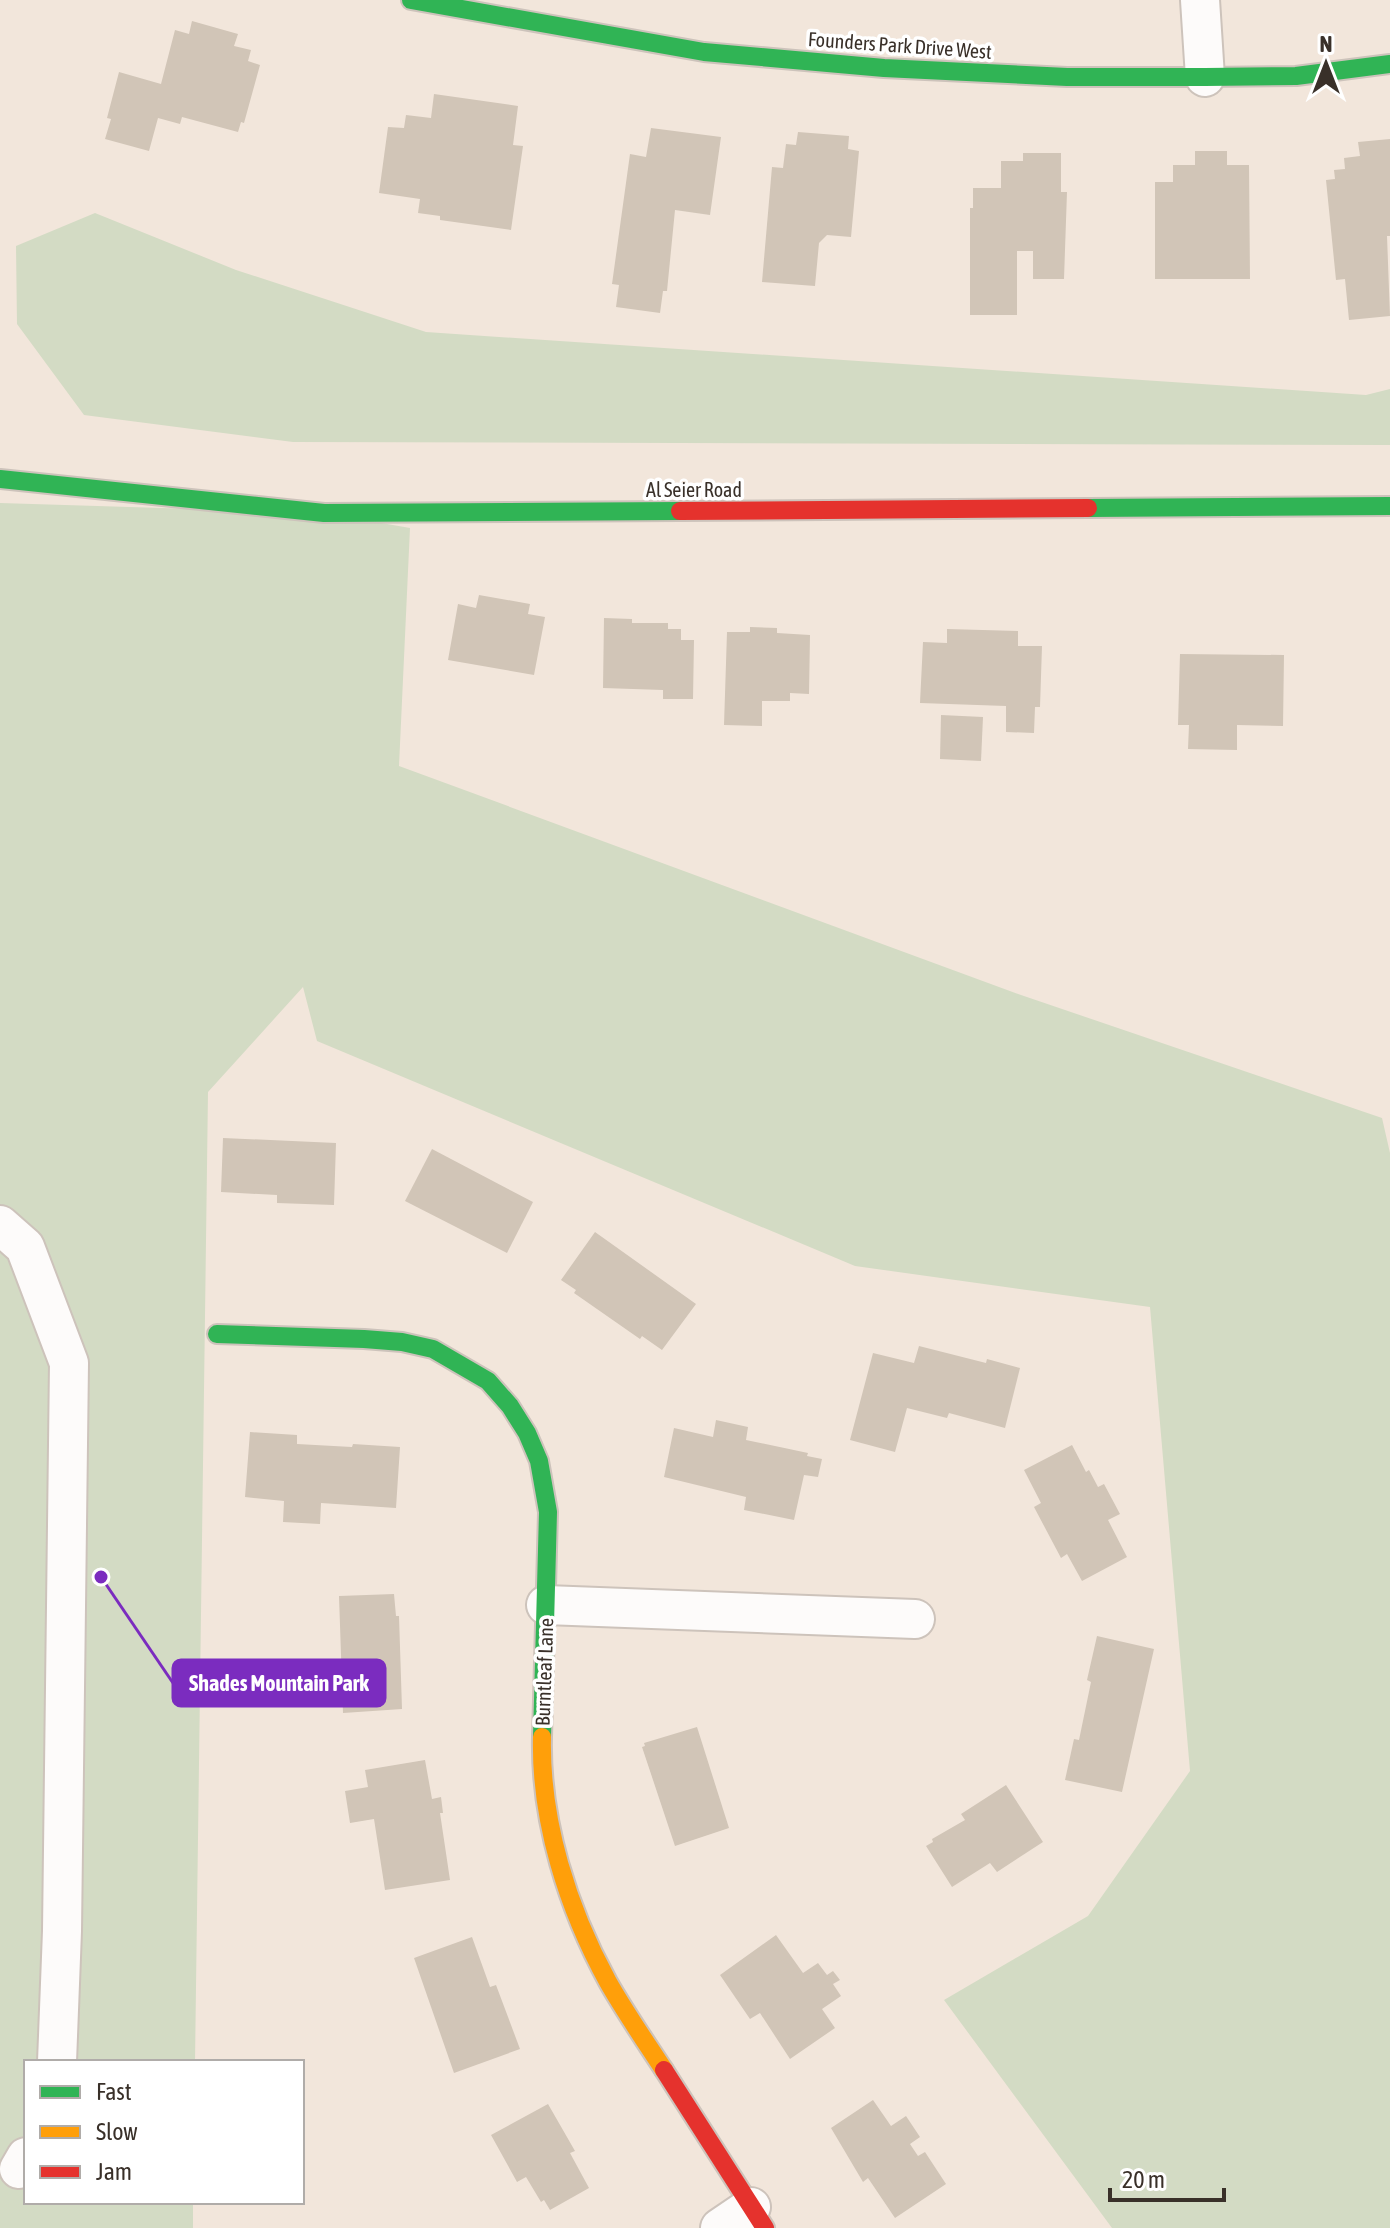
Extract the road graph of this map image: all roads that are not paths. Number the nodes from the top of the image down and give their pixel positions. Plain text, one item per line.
1 (411, 0) edge
2 (1200, 0) edge
3 (1390, 64) edge
4 (1205, 77) junction
5 (0, 479) edge
6 (1390, 506) edge
7 (0, 1225) edge
8 (217, 1334) dead end
9 (546, 1605) junction
10 (915, 1619) dead end
11 (57, 2060) edge
12 (758, 2218) edge
13 (720, 2228) edge

1 - 4 street, Founders Park Drive West
2 - 4 street
3 - 4 street, Founders Park Drive West
5 - 6 street, Al Seier Road
7 - 11 street
8 - 9 street, Burntleaf Lane
9 - 10 street
9 - 12 street, Burntleaf Lane
12 - 13 street, Burntleaf Lane

